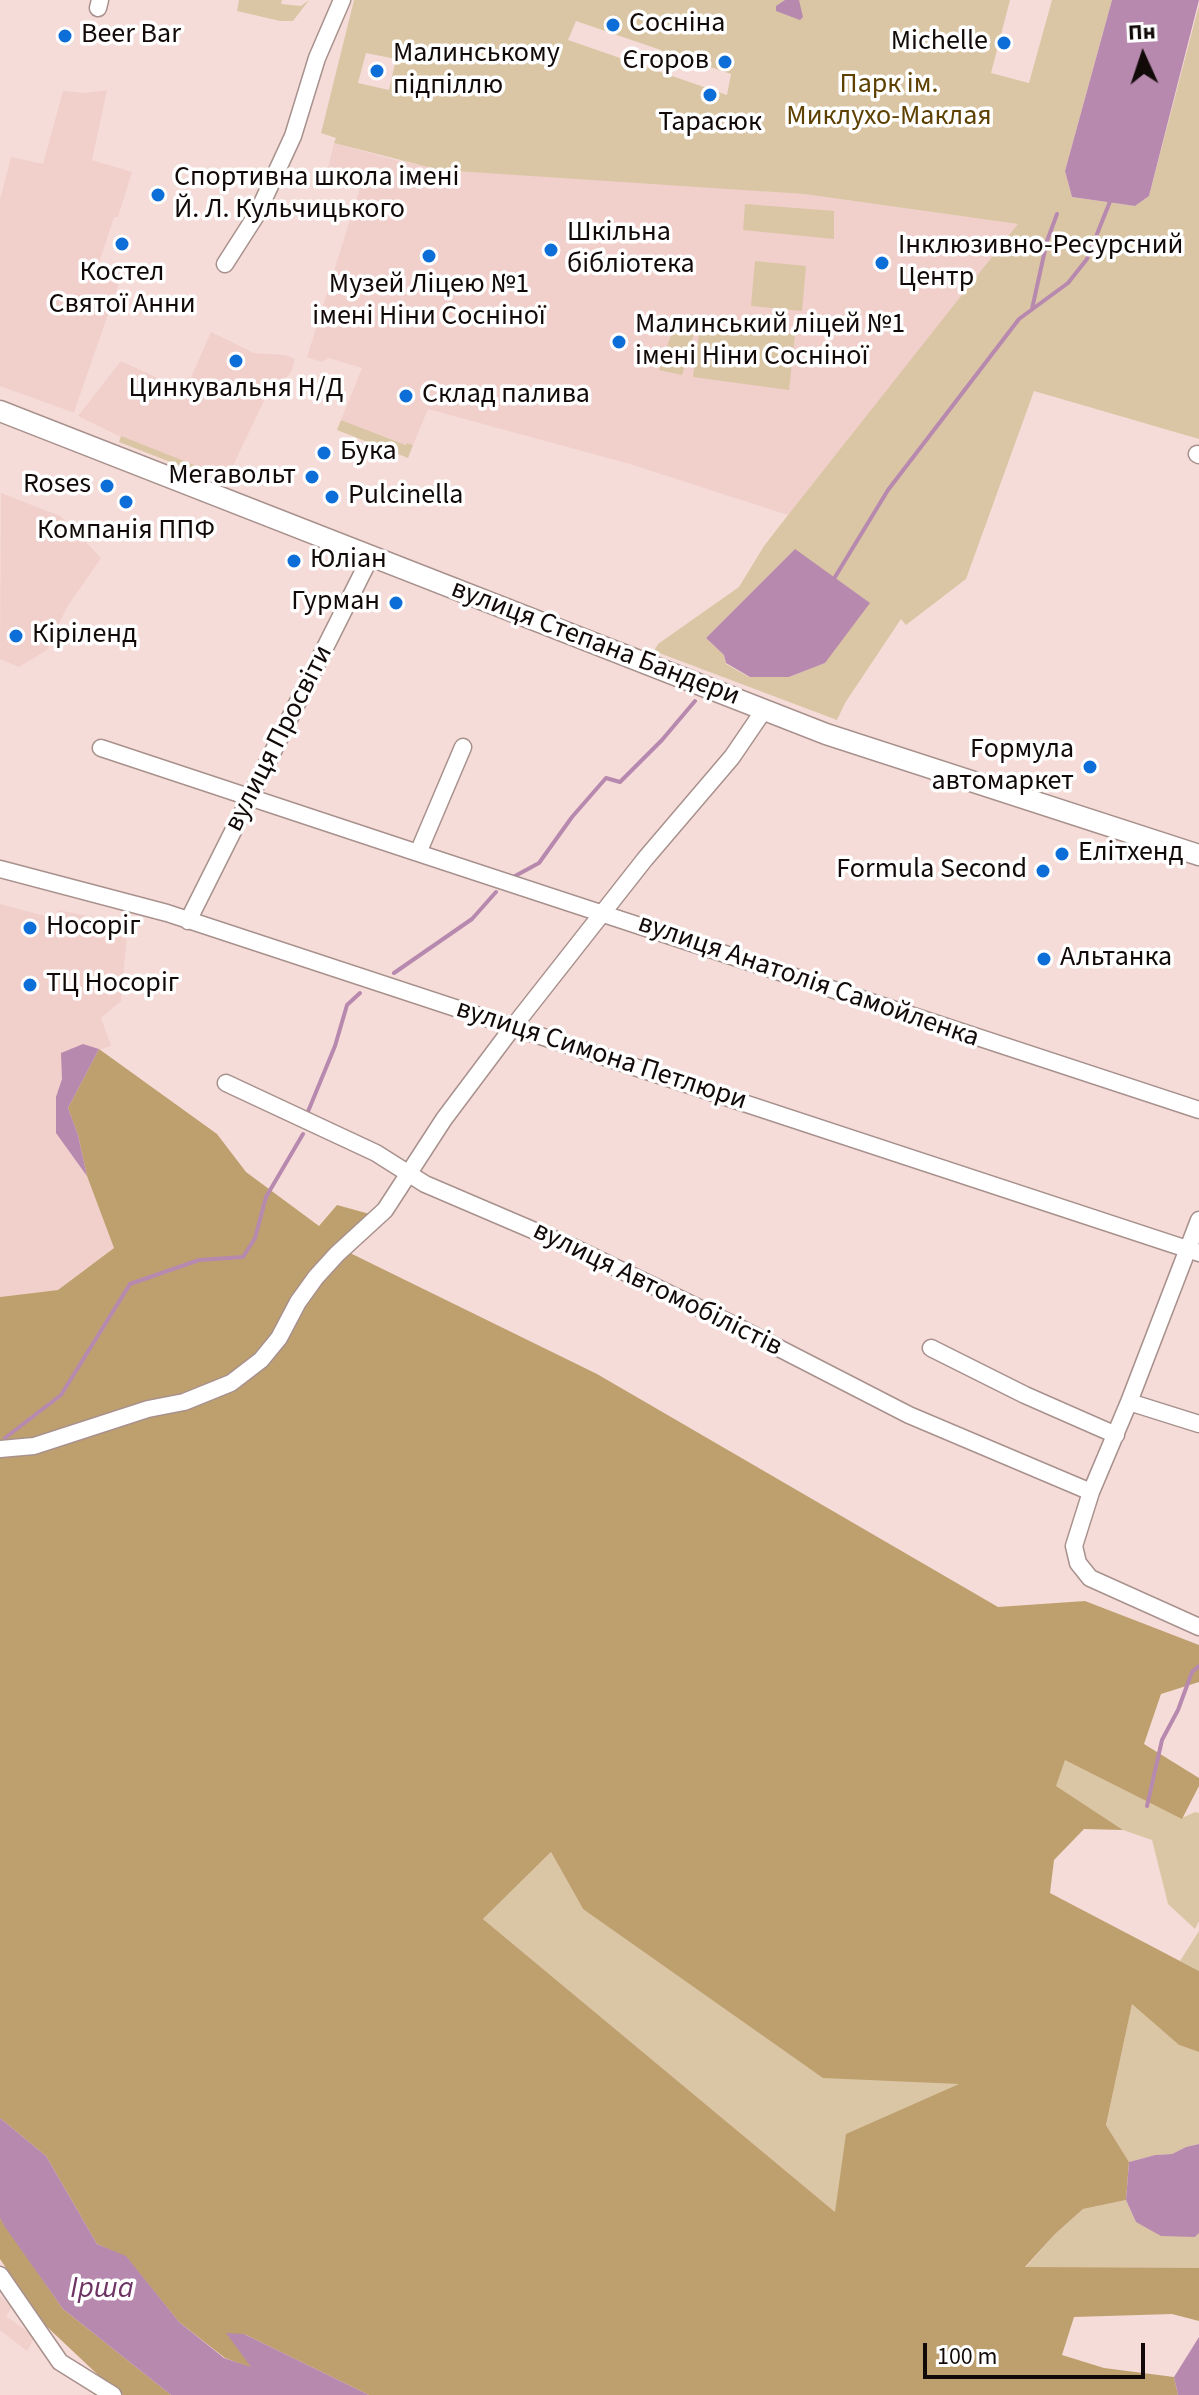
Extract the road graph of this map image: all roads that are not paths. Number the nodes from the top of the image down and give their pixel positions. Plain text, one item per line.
1 (342, 0) edge
2 (225, 264) dead end
3 (0, 411) edge
4 (371, 556) junction
5 (764, 710) junction
6 (463, 747) dead end
7 (101, 748) dead end
8 (251, 798) junction
9 (418, 853) junction
10 (1199, 855) edge
11 (0, 869) edge
12 (605, 913) junction
13 (188, 921) junction
14 (513, 1027) junction
15 (226, 1083) dead end
16 (1199, 1110) edge
17 (409, 1173) junction
18 (1199, 1220) edge
19 (1194, 1252) edge
20 (931, 1348) dead end
21 (1129, 1402) junction
22 (1199, 1424) edge
23 (1116, 1435) junction
24 (0, 1449) edge
25 (1091, 1492) junction
26 (1199, 1627) edge
27 (0, 2275) edge
28 (113, 2395) edge

1 - 2 street
3 - 4 street, вулиця Степана Бандери
4 - 5 street, вулиця Степана Бандери
4 - 8 street, вулиця Просвіти
5 - 10 street, вулиця Степана Бандери
5 - 12 street
6 - 9 street
7 - 8 street, вулиця Анатолія Самойленка
8 - 9 street, вулиця Анатолія Самойленка
8 - 13 street, вулиця Просвіти
9 - 12 street, вулиця Анатолія Самойленка
11 - 13 street, вулиця Симона Петлюри
12 - 14 street
12 - 16 street, вулиця Анатолія Самойленка
13 - 14 street, вулиця Симона Петлюри
14 - 17 street
14 - 19 street, вулиця Симона Петлюри
15 - 17 street, вулиця Автомобілістів
17 - 24 street
17 - 25 street, вулиця Автомобілістів
18 - 19 street
19 - 21 street
20 - 23 street
21 - 22 street
21 - 23 street
23 - 25 street
25 - 26 street
27 - 28 street

